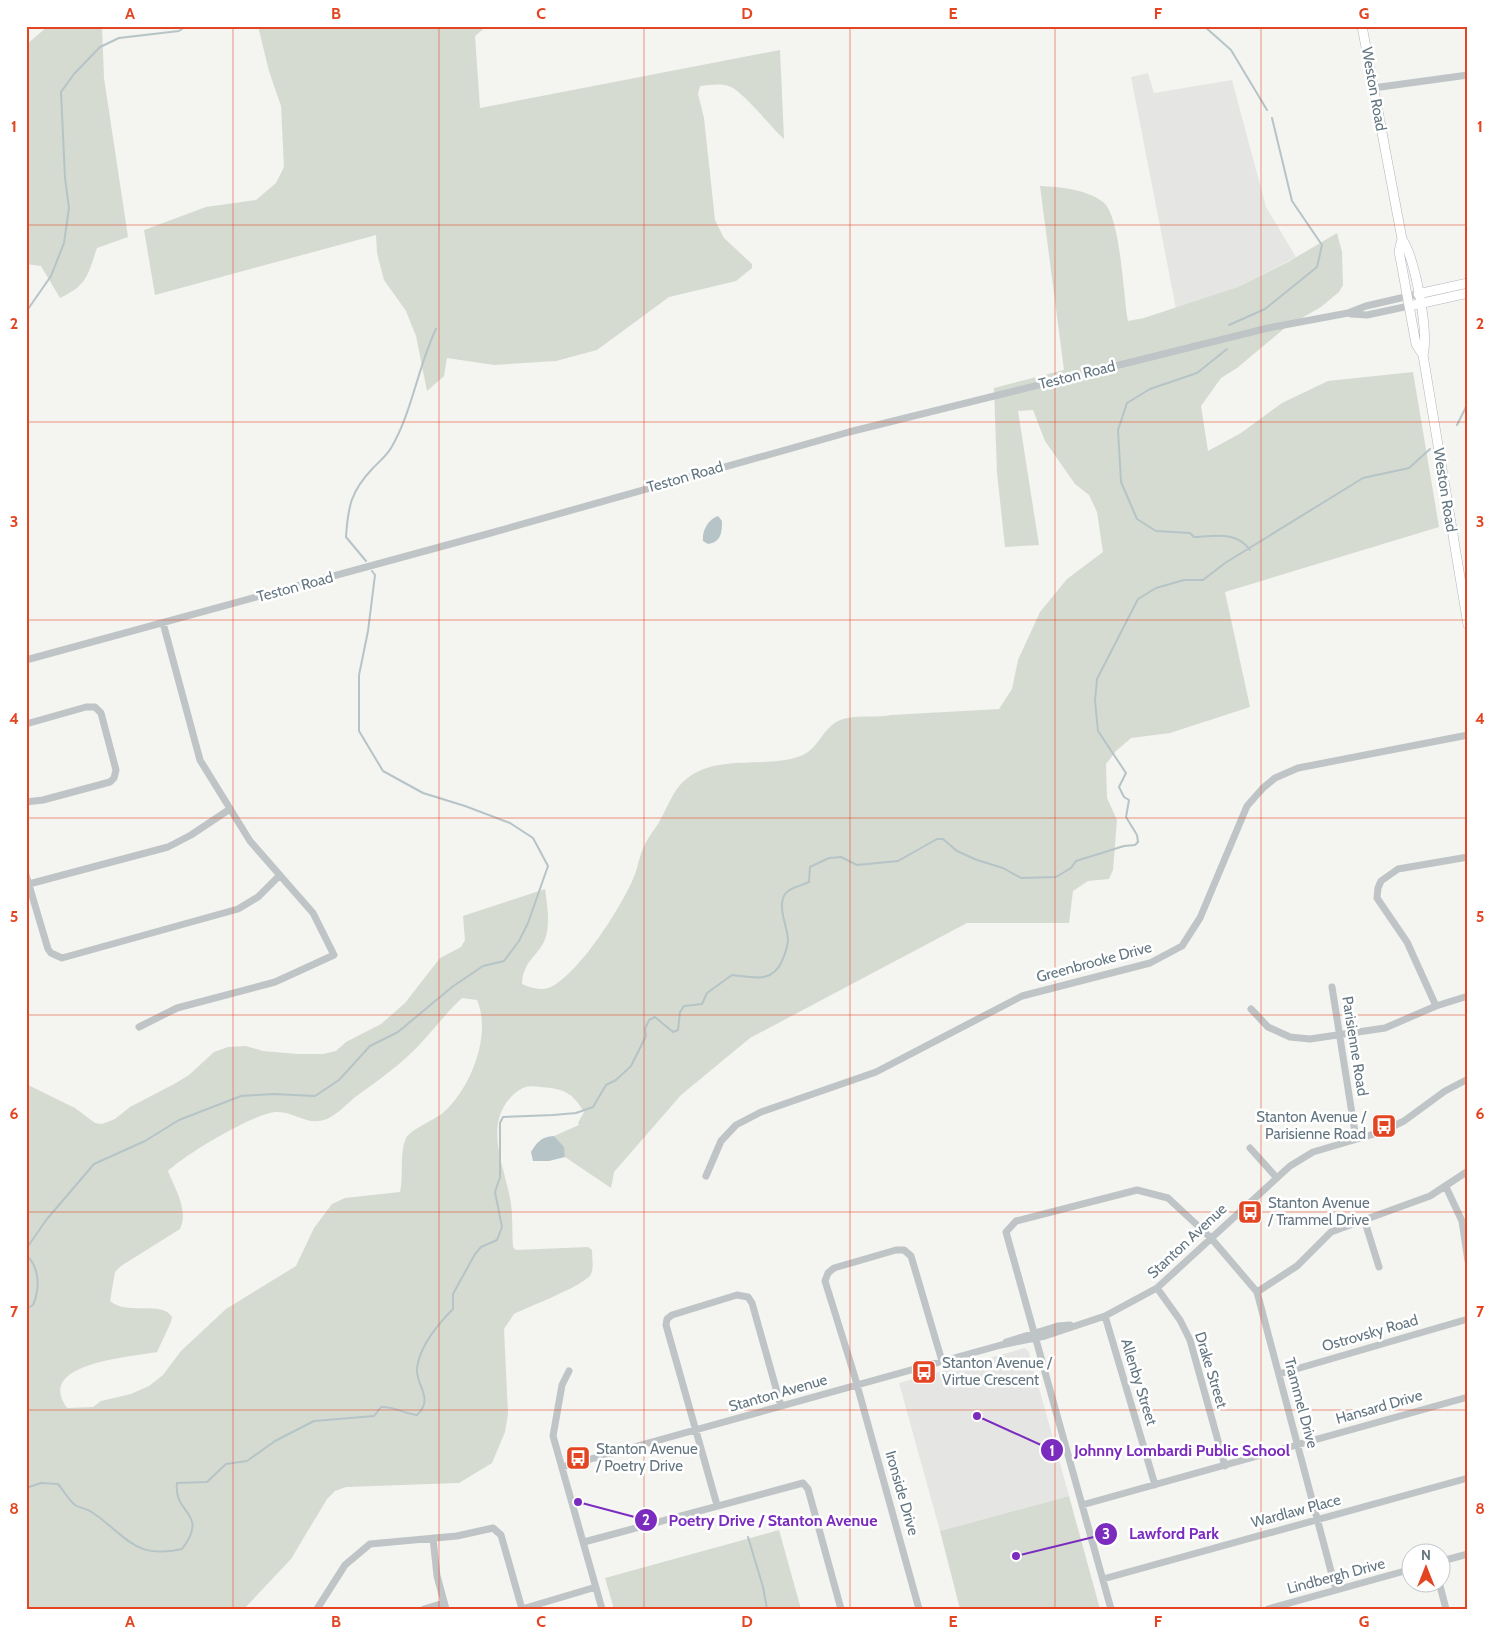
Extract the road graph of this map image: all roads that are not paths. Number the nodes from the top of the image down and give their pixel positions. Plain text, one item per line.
1 (1362, 26) edge
2 (1468, 75) edge
3 (1373, 88) junction
4 (1402, 239) junction
5 (1468, 283) edge
6 (1468, 293) edge
7 (1418, 294) junction
8 (1407, 296) junction
9 (1420, 304) junction
10 (1409, 306) junction
11 (1348, 313) junction
12 (1423, 355) junction
13 (162, 623) junction
14 (1468, 625) edge
15 (26, 660) edge
16 (26, 724) edge
17 (1468, 735) edge
18 (26, 802) edge
19 (230, 809) junction
20 (1468, 857) edge
21 (26, 875) edge
22 (279, 876) junction
23 (29, 884) junction
24 (1332, 987) dead end
25 (1468, 996) edge
26 (1436, 1006) junction
27 (1251, 1008) dead end
28 (139, 1026) dead end
29 (1338, 1036) junction
30 (1468, 1079) edge
31 (1356, 1139) junction
32 (1250, 1148) dead end
33 (1468, 1171) edge
34 (706, 1176) dead end
35 (1276, 1177) junction
36 (1446, 1187) junction
37 (1364, 1219) junction
38 (1211, 1238) junction
39 (1468, 1260) edge
40 (1378, 1266) dead end
41 (1157, 1288) junction
42 (1257, 1292) junction
43 (1105, 1316) junction
44 (1468, 1319) edge
45 (1035, 1336) junction
46 (942, 1361) junction
47 (570, 1371) dead end
48 (1279, 1374) junction
49 (857, 1384) junction
50 (1468, 1397) edge
51 (781, 1406) junction
52 (696, 1430) junction
53 (1298, 1444) junction
54 (1225, 1466) junction
55 (562, 1467) junction
56 (1468, 1478) edge
57 (1155, 1484) junction
58 (717, 1505) junction
59 (1082, 1505) junction
60 (1318, 1520) junction
61 (433, 1538) junction
62 (584, 1542) junction
63 (1468, 1554) edge
64 (1452, 1558) edge
65 (1402, 1572) edge
66 (1103, 1579) junction
67 (596, 1587) junction
68 (1336, 1590) junction
69 (1442, 1592) edge
70 (445, 1606) edge
71 (317, 1609) edge
72 (424, 1609) edge
73 (522, 1609) edge
74 (602, 1609) edge
75 (841, 1609) edge
76 (919, 1609) edge
77 (1111, 1609) edge
78 (1268, 1609) edge
79 (1446, 1609) edge

1 - 3 main road, Weston Road
2 - 3 street
3 - 4 main road, Weston Road
4 - 7 main road, Weston Road
4 - 8 main road, Weston Road
5 - 7 main road, Teston Road
6 - 9 main road, Teston Road
7 - 8 street, Teston Road
7 - 9 main road, Weston Road
8 - 10 main road, Weston Road
8 - 11 street, Teston Road
9 - 10 main road, Teston Road
9 - 12 main road, Weston Road
10 - 11 street, Teston Road
10 - 12 main road, Weston Road
11 - 13 street, Teston Road
12 - 14 main road, Weston Road
13 - 15 street, Teston Road
13 - 19 street
16 - 18 street
17 - 34 street, Greenbrooke Drive
19 - 22 street
19 - 23 street
20 - 26 street
21 - 23 street
22 - 23 street
22 - 28 street
24 - 29 street, Parisienne Road
25 - 26 street
26 - 29 street
27 - 29 street
29 - 31 street, Parisienne Road
30 - 31 street, Stanton Avenue
31 - 35 street, Stanton Avenue
32 - 35 street
33 - 36 street
35 - 38 street, Stanton Avenue
36 - 37 street
36 - 39 street
37 - 40 street
37 - 42 street
38 - 41 street, Stanton Avenue
38 - 42 street, Trammel Drive
38 - 45 street, Trammel Drive
41 - 43 street, Stanton Avenue
41 - 54 street, Drake Street
42 - 48 street, Trammel Drive
43 - 45 street, Stanton Avenue
43 - 57 street, Allenby Street
44 - 48 street, Ostrovsky Road
45 - 46 street, Stanton Avenue
45 - 59 street
46 - 49 street, Stanton Avenue
46 - 49 street, Ironside Drive
47 - 55 street
48 - 53 street, Trammel Drive
49 - 51 street, Stanton Avenue
49 - 76 street, Ironside Drive
50 - 53 street, Hansard Drive
51 - 52 street, Stanton Avenue
51 - 52 street
52 - 55 street, Stanton Avenue
52 - 58 street
53 - 54 street, Hansard Drive
53 - 60 street, Trammel Drive
54 - 57 street, Hansard Drive
55 - 62 street
56 - 60 street, Wardlaw Place
57 - 59 street, Hansard Drive
58 - 62 street
58 - 75 street
59 - 66 street
60 - 66 street, Wardlaw Place
60 - 68 street, Trammel Drive
61 - 70 street
61 - 71 street
61 - 73 street
62 - 67 street
63 - 64 street
65 - 68 street, Lindbergh Drive
66 - 77 street
67 - 73 street
67 - 74 street
68 - 78 street, Lindbergh Drive
69 - 79 street
70 - 72 street

